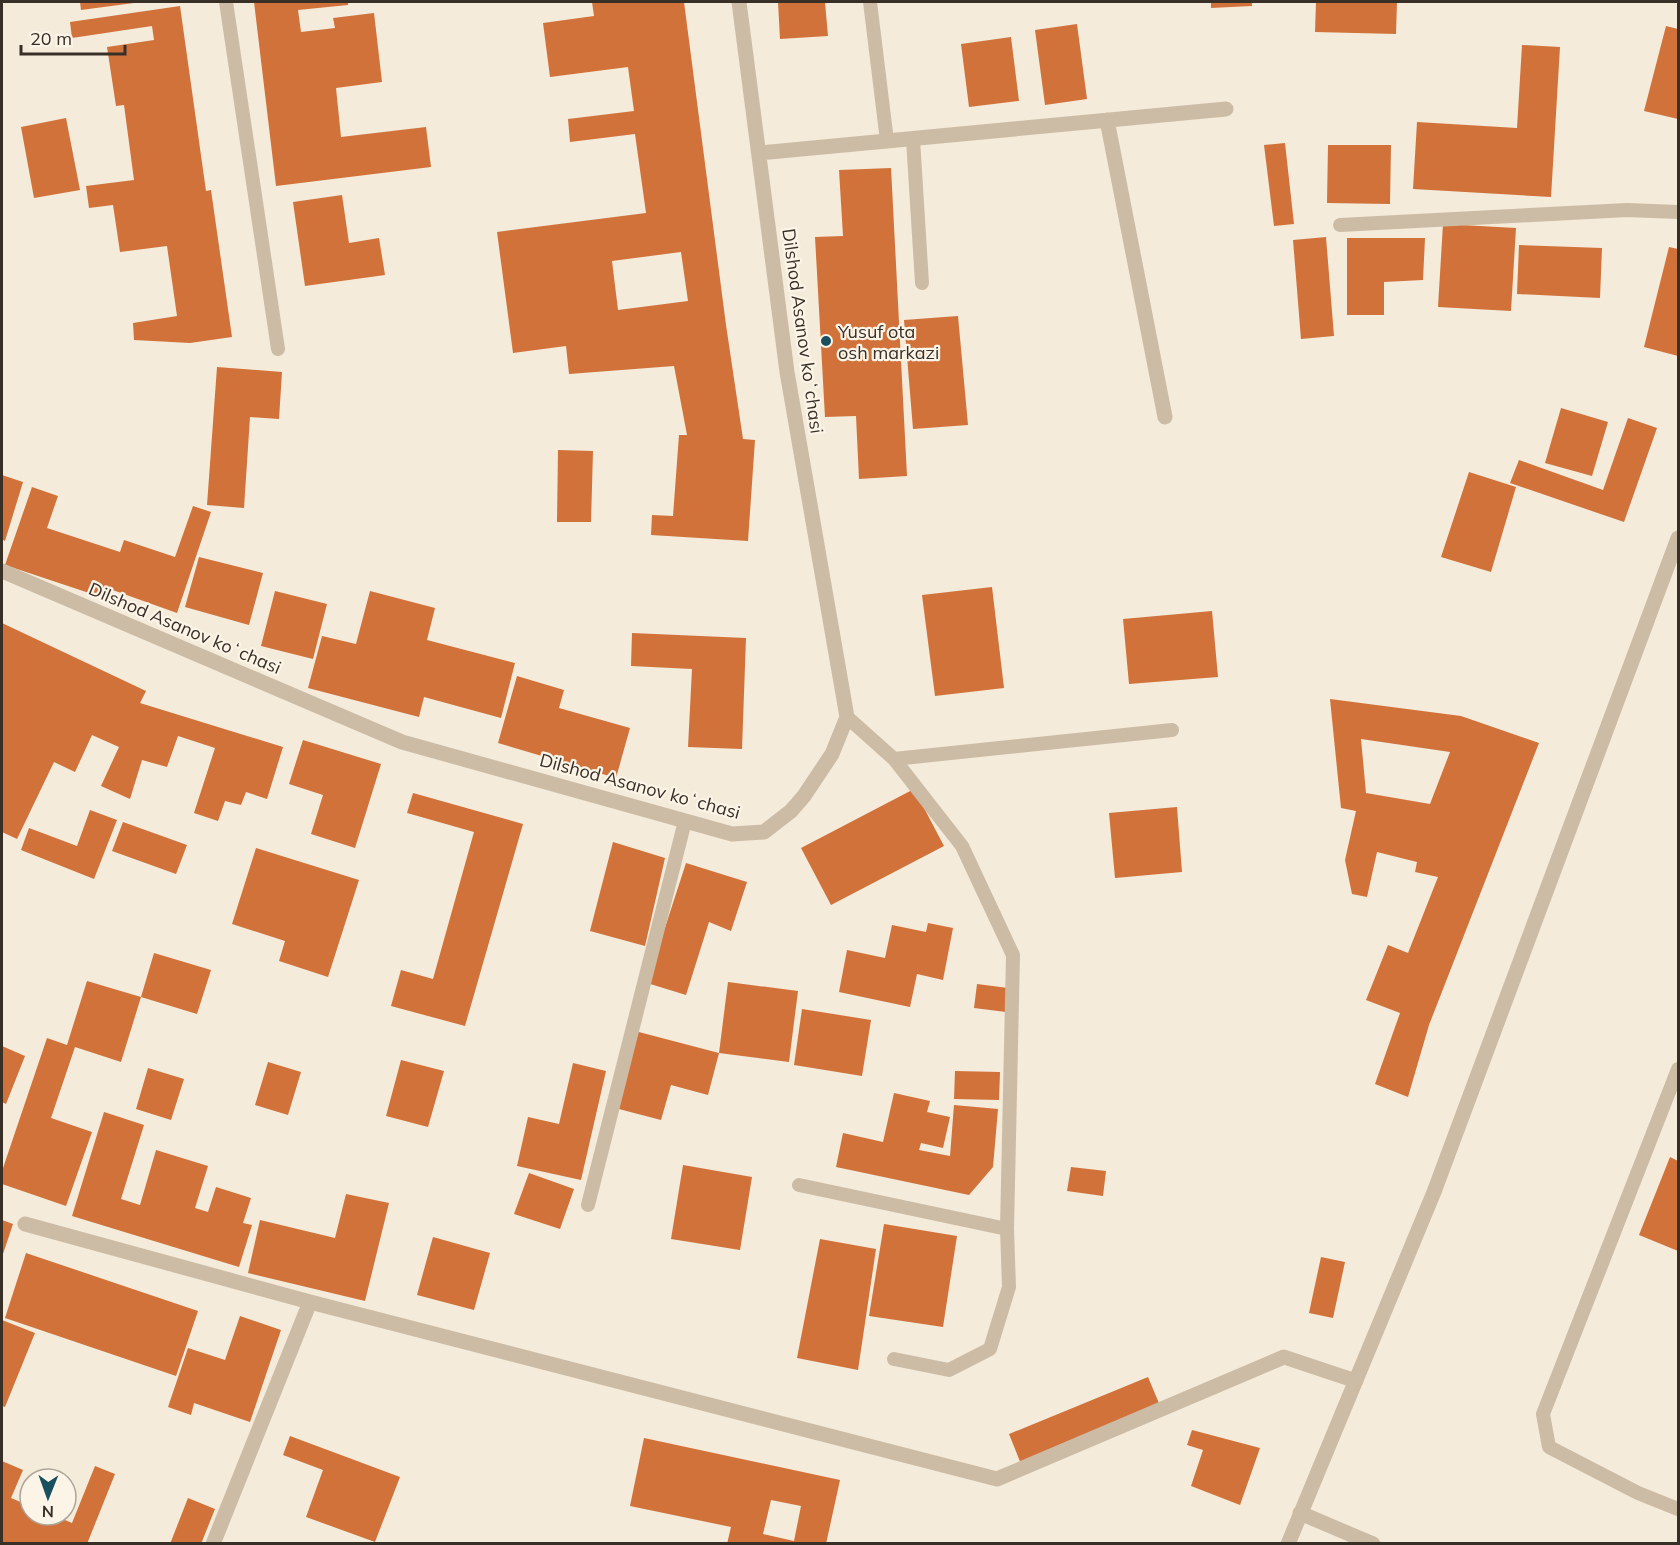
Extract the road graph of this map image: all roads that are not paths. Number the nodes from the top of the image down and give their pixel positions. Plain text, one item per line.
1 (226, 2) edge
2 (739, 2) edge
3 (870, 2) edge
4 (1226, 109) dead end
5 (1107, 120) junction
6 (913, 139) junction
7 (887, 141) junction
8 (759, 153) junction
9 (1678, 212) edge
10 (1340, 225) dead end
11 (922, 283) dead end
12 (278, 349) dead end
13 (1165, 417) dead end
14 (1678, 538) edge
15 (2, 571) edge
16 (847, 717) junction
17 (1172, 730) dead end
18 (894, 759) junction
19 (684, 821) junction
20 (1678, 1069) edge
21 (799, 1185) dead end
22 (588, 1205) dead end
23 (25, 1224) dead end
24 (1007, 1229) junction
25 (310, 1302) junction
26 (894, 1359) dead end
27 (1356, 1381) junction
28 (1678, 1509) edge
29 (1300, 1513) junction
30 (213, 1544) edge
31 (1288, 1544) edge
32 (1373, 1544) edge

1 - 12 lane
2 - 8 street, Dilshod Asanov koʻchasi
3 - 7 lane
4 - 5 street
5 - 6 street
5 - 13 street
6 - 7 street
6 - 11 lane
7 - 8 street
8 - 16 street, Dilshod Asanov koʻchasi
9 - 10 lane
14 - 27 street
15 - 19 street, Dilshod Asanov koʻchasi
16 - 18 lane
16 - 19 street, Dilshod Asanov koʻchasi
17 - 18 lane
18 - 24 lane
19 - 22 lane
20 - 28 lane
21 - 24 lane
23 - 25 street
24 - 26 lane
25 - 27 street
25 - 30 street
27 - 29 street
29 - 31 street
29 - 32 street

